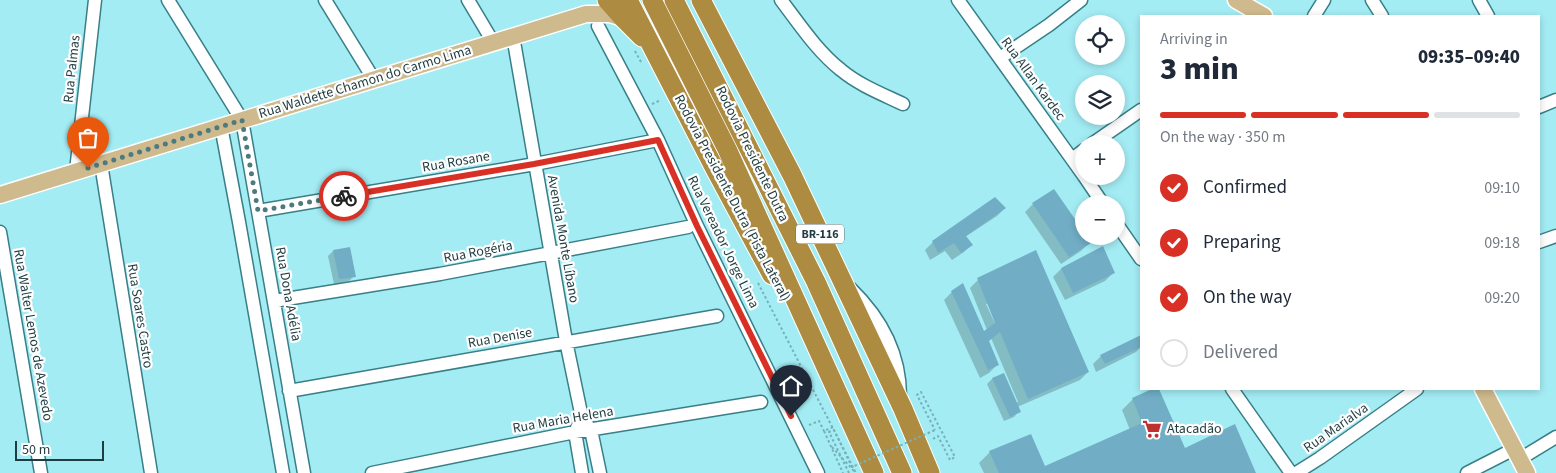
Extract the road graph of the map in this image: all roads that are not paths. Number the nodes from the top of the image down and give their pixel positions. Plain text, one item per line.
1 (95, 0) edge
2 (168, 0) edge
3 (325, 0) edge
4 (468, 0) edge
5 (601, 0) edge
6 (607, 0) edge
7 (628, 0) edge
8 (652, 0) edge
9 (674, 0) edge
10 (701, 0) edge
11 (781, 0) edge
12 (958, 0) edge
13 (1081, 0) edge
14 (1236, 0) edge
15 (1324, 0) edge
16 (1372, 0) edge
17 (1479, 0) edge
18 (586, 14) junction
19 (1262, 15) edge
20 (1315, 15) edge
21 (1381, 15) edge
22 (1487, 15) edge
23 (623, 18) junction
24 (598, 26) dead end
25 (513, 36) junction
26 (493, 42) junction
27 (654, 51) junction
28 (1000, 58) junction
29 (373, 78) junction
30 (1556, 100) edge
31 (903, 104) dead end
32 (1540, 107) edge
33 (1140, 111) edge
34 (242, 120) junction
35 (221, 126) junction
36 (1105, 135) edge
37 (658, 140) junction
38 (1075, 157) edge
39 (1072, 159) junction
40 (1075, 163) edge
41 (101, 164) junction
42 (534, 164) junction
43 (76, 171) junction
44 (0, 194) edge
45 (258, 211) junction
46 (688, 227) dead end
47 (0, 232) edge
48 (1125, 236) edge
49 (1555, 238) edge
50 (1540, 242) edge
51 (551, 253) junction
52 (1140, 257) edge
53 (274, 301) junction
54 (717, 316) dead end
55 (566, 342) junction
56 (1233, 390) edge
57 (1416, 390) edge
58 (1484, 390) edge
59 (289, 391) junction
60 (839, 394) junction
61 (760, 402) dead end
62 (582, 418) junction
63 (591, 430) junction
64 (576, 432) junction
65 (1556, 437) edge
66 (1520, 460) edge
67 (40, 473) edge
68 (151, 473) edge
69 (282, 473) edge
70 (304, 473) edge
71 (372, 473) edge
72 (582, 473) edge
73 (600, 473) edge
74 (818, 473) edge
75 (874, 473) edge
76 (902, 473) edge
77 (930, 473) edge
78 (1290, 473) edge
79 (1296, 473) edge
80 (1467, 473) edge

1 - 43 street, Rua Palmas
2 - 34 street
3 - 29 street
4 - 26 street
5 - 18 main road, Rua Waldette Chamon do Carmo Lima
6 - 23 highway
7 - 27 highway, Rodovia Presidente Dutra (Pista Lateral)
8 - 60 highway, Rodovia Presidente Dutra
9 - 76 highway, Rodovia Presidente Dutra / BR-116
10 - 77 highway, BR-116
11 - 31 street
12 - 28 street, Rua Allan Kardec
13 - 28 street
14 - 19 main road
15 - 20 street
16 - 21 street
17 - 22 street
18 - 23 main road, Rua Waldette Chamon do Carmo Lima
18 - 25 main road, Rua Waldette Chamon do Carmo Lima
23 - 27 highway
24 - 37 street, Rua Vereador Jorge Lima
25 - 26 main road, Rua Waldette Chamon do Carmo Lima
25 - 42 street, Avenida Monte Líbano
26 - 29 main road, Rua Waldette Chamon do Carmo Lima
27 - 60 highway, Rodovia Presidente Dutra (Pista Lateral)
28 - 39 street, Rua Allan Kardec
29 - 34 main road, Rua Waldette Chamon do Carmo Lima
30 - 32 street
33 - 36 street
34 - 35 main road, Rua Waldette Chamon do Carmo Lima
34 - 45 street, Rua Dona Adélia
35 - 41 main road, Rua Waldette Chamon do Carmo Lima
35 - 69 street
37 - 42 street, Rua Rosane
37 - 74 street, Rua Vereador Jorge Lima
38 - 39 street
39 - 40 street, Rua Allan Kardec
41 - 43 main road, Rua Waldette Chamon do Carmo Lima
41 - 68 street, Rua Soares Castro
42 - 45 street, Rua Rosane
42 - 51 street, Avenida Monte Líbano
43 - 44 main road, Rua Waldette Chamon do Carmo Lima
45 - 53 street, Rua Dona Adélia
46 - 51 street, Rua Rogéria
47 - 67 street, Rua Walter Lemos de Azevedo
48 - 52 street
49 - 50 street
51 - 53 street, Rua Rogéria
51 - 55 street, Avenida Monte Líbano
53 - 59 street, Rua Dona Adélia
54 - 55 street, Rua Denise
55 - 59 street, Rua Denise
55 - 62 street, Avenida Monte Líbano
56 - 78 street
57 - 79 street, Rua Marialva
58 - 66 main road
59 - 70 street, Rua Dona Adélia
60 - 75 highway, Rodovia Presidente Dutra
61 - 63 street, Rua Maria Helena
62 - 63 street, Avenida Monte Líbano
62 - 64 street
63 - 64 street, Rua Maria Helena
63 - 73 street, Avenida Monte Líbano
64 - 71 street, Rua Maria Helena
64 - 72 street
65 - 66 street
66 - 80 street

